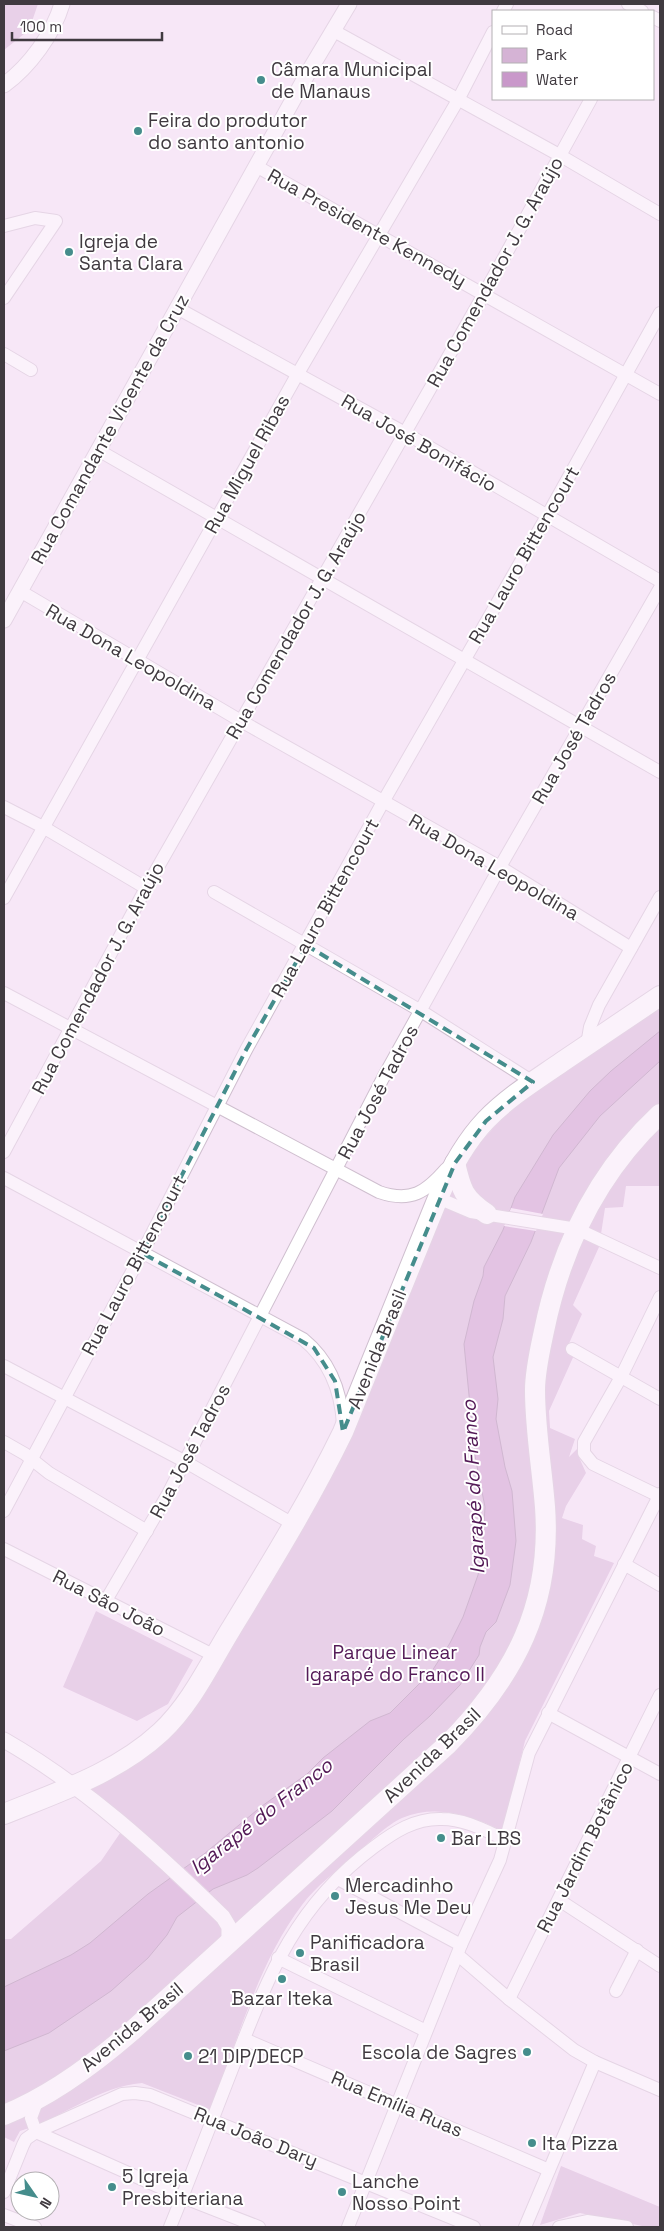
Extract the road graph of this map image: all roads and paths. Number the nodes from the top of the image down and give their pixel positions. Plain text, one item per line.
1 (62, 4) edge
2 (349, 4) edge
3 (334, 31) junction
4 (492, 34) edge
5 (4, 85) edge
6 (458, 100) junction
7 (590, 100) edge
8 (561, 156) junction
9 (256, 166) junction
10 (660, 214) edge
11 (4, 226) edge
12 (378, 235) junction
13 (484, 294) junction
14 (4, 298) edge
15 (177, 308) junction
16 (660, 313) edge
17 (4, 354) edge
18 (31, 370) dead end
19 (297, 375) junction
20 (625, 376) junction
21 (660, 394) edge
22 (405, 434) junction
23 (98, 450) junction
24 (547, 516) junction
25 (217, 518) junction
26 (323, 577) junction
27 (660, 581) edge
28 (660, 588) edge
29 (20, 591) junction
30 (4, 620) edge
31 (464, 659) junction
32 (136, 661) junction
33 (240, 721) junction
34 (582, 726) junction
35 (660, 772) edge
36 (383, 802) junction
37 (4, 807) edge
38 (43, 828) junction
39 (500, 867) junction
40 (146, 888) junction
41 (214, 892) dead end
42 (660, 897) edge
43 (4, 898) edge
44 (306, 945) junction
45 (631, 948) junction
46 (4, 993) edge
47 (660, 996) edge
48 (421, 1011) junction
49 (70, 1029) junction
50 (588, 1045) junction
51 (533, 1082) junction
52 (217, 1106) junction
53 (660, 1114) edge
54 (467, 1144) junction
55 (4, 1152) edge
56 (455, 1163) junction
57 (336, 1169) junction
58 (4, 1178) edge
59 (438, 1198) junction
60 (490, 1214) junction
61 (577, 1229) junction
62 (142, 1253) junction
63 (660, 1268) edge
64 (660, 1297) edge
65 (261, 1316) junction
66 (572, 1349) dead end
67 (4, 1366) edge
68 (621, 1377) junction
69 (64, 1399) junction
70 (660, 1399) edge
71 (343, 1432) junction
72 (4, 1442) edge
73 (30, 1460) junction
74 (184, 1461) junction
75 (660, 1495) edge
76 (4, 1511) edge
77 (294, 1524) junction
78 (147, 1531) junction
79 (4, 1549) edge
80 (624, 1564) junction
81 (660, 1586) edge
82 (105, 1602) junction
83 (215, 1656) junction
84 (660, 1695) edge
85 (548, 1713) junction
86 (4, 1740) edge
87 (630, 1757) junction
88 (660, 1774) edge
89 (74, 1785) junction
90 (4, 1814) edge
91 (506, 1840) junction
92 (338, 1879) junction
93 (559, 1900) junction
94 (229, 1944) junction
95 (460, 1950) junction
96 (637, 1950) junction
97 (278, 1958) junction
98 (660, 1966) edge
99 (616, 1991) dead end
100 (509, 1999) junction
101 (426, 2031) junction
102 (244, 2039) junction
103 (595, 2062) junction
104 (660, 2090) edge
105 (398, 2103) junction
106 (17, 2115) edge
107 (212, 2119) junction
108 (36, 2132) junction
109 (549, 2170) junction
110 (365, 2182) junction
111 (4, 2192) edge
112 (182, 2196) junction
113 (4, 2215) edge
114 (35, 2227) edge
115 (170, 2227) edge
116 (259, 2227) edge
117 (348, 2227) edge
118 (474, 2227) edge
119 (525, 2227) edge
120 (559, 2227) edge
121 (627, 2227) edge

1 - 5 street
2 - 3 street, Rua Comandante Vicente da Cruz
3 - 6 street
3 - 9 street, Rua Comandante Vicente da Cruz
4 - 6 street, Rua Miguel Ribas
6 - 8 street
6 - 12 street, Rua Miguel Ribas
7 - 8 street, Rua Comendador J. G. Araújo
8 - 10 street
8 - 13 street, Rua Comendador J. G. Araújo
9 - 12 street, Rua Presidente Kennedy
9 - 15 street, Rua Comandante Vicente da Cruz
11 - 14 street
12 - 13 street, Rua Presidente Kennedy
12 - 19 street, Rua Miguel Ribas
13 - 20 street, Rua Presidente Kennedy
13 - 22 street, Rua Comendador J. G. Araújo
15 - 19 street, Rua José Bonifácio
15 - 23 street, Rua Comandante Vicente da Cruz
16 - 20 street, Rua Lauro Bittencourt
17 - 18 street
19 - 22 street, Rua José Bonifácio
19 - 25 street, Rua Miguel Ribas
20 - 21 street, Rua Presidente Kennedy
20 - 24 street, Rua Lauro Bittencourt
22 - 24 street, Rua José Bonifácio
22 - 26 street, Rua Comendador J. G. Araújo
23 - 25 street
23 - 29 street, Rua Comandante Vicente da Cruz
24 - 27 street, Rua José Bonifácio
24 - 31 street, Rua Lauro Bittencourt
25 - 26 street
25 - 32 street, Rua Miguel Ribas
26 - 31 street
26 - 33 street, Rua Comendador J. G. Araújo
28 - 34 street, Rua José Tadros
29 - 30 street, Rua Comandante Vicente da Cruz
29 - 32 street, Rua Dona Leopoldina
31 - 34 street
31 - 36 street, Rua Lauro Bittencourt
32 - 33 street, Rua Dona Leopoldina
32 - 38 street, Rua Miguel Ribas
33 - 36 street, Rua Dona Leopoldina
33 - 40 street, Rua Comendador J. G. Araújo
34 - 35 street
34 - 39 street, Rua José Tadros
36 - 39 street, Rua Dona Leopoldina
36 - 44 street, Rua Lauro Bittencourt
37 - 38 street
38 - 40 street
38 - 43 street, Rua Miguel Ribas
39 - 45 street, Rua Dona Leopoldina
39 - 48 street, Rua José Tadros
40 - 49 street, Rua Comendador J. G. Araújo
41 - 44 street
42 - 45 street
44 - 48 street
44 - 52 street, Rua Lauro Bittencourt
45 - 50 street
46 - 49 street
47 - 50 highway, Avenida Brasil
48 - 51 street
48 - 57 street, Rua José Tadros
49 - 52 street
49 - 55 street, Rua Comendador J. G. Araújo
50 - 51 highway, Avenida Brasil
51 - 54 highway, Avenida Brasil
52 - 57 street
52 - 62 street, Rua Lauro Bittencourt
53 - 61 highway, Avenida Brasil
54 - 56 highway, Avenida Brasil
54 - 57 street
56 - 59 highway, Avenida Brasil
56 - 60 highway
57 - 65 street, Rua José Tadros
58 - 62 street
59 - 60 street
59 - 71 highway, Avenida Brasil
60 - 61 street
61 - 63 street
61 - 94 highway, Avenida Brasil
62 - 65 street
62 - 69 street, Rua Lauro Bittencourt
64 - 68 street
65 - 71 street
65 - 74 street, Rua José Tadros
66 - 68 street
67 - 69 street
68 - 70 street
68 - 75 street
69 - 73 street, Rua Lauro Bittencourt
69 - 74 street
71 - 77 highway, Avenida Brasil
72 - 73 street
73 - 76 street, Rua Lauro Bittencourt
73 - 78 street
74 - 77 street
74 - 78 street, Rua José Tadros
75 - 80 street
77 - 83 highway, Avenida Brasil
78 - 82 street, Rua José Tadros
79 - 82 street, Rua São João
80 - 81 street
80 - 85 street
82 - 83 street, Rua São João
83 - 89 highway, Avenida Brasil
84 - 87 street, Rua Jardim Botânico
85 - 87 street
85 - 91 street
86 - 89 street
87 - 88 street
87 - 93 street, Rua Jardim Botânico
89 - 90 highway, Avenida Brasil
89 - 94 street
91 - 92 street
91 - 95 street
92 - 95 street
92 - 97 street
93 - 96 street
93 - 100 street, Rua Jardim Botânico
94 - 106 highway, Avenida Brasil
95 - 100 street
95 - 101 street
96 - 98 street
96 - 99 street
97 - 101 street
97 - 102 street
100 - 103 street
101 - 105 street
102 - 105 street, Rua Emília Ruas
102 - 107 street
103 - 104 street
103 - 109 street
105 - 109 street, Rua Emília Ruas
105 - 110 street
106 - 108 street
107 - 108 street, Rua João Dary
107 - 110 street, Rua João Dary
107 - 112 street
108 - 111 street
108 - 112 street
109 - 119 street
110 - 117 street
110 - 118 street, Rua João Dary
112 - 115 street
112 - 116 street
113 - 114 street
120 - 121 street

